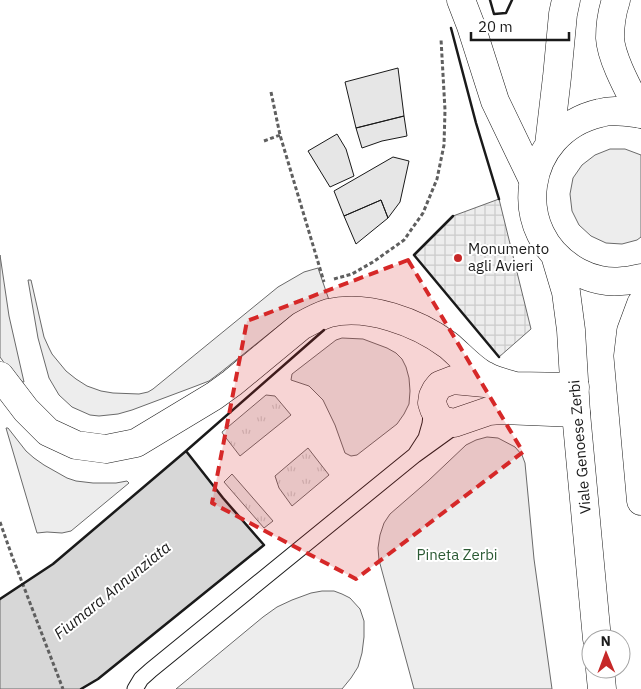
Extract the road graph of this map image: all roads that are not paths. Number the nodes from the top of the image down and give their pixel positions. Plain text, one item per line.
1 (461, 0) edge
2 (566, 0) edge
3 (616, 0) edge
4 (641, 114) edge
5 (549, 145) junction
6 (533, 180) junction
7 (556, 256) junction
8 (641, 278) edge
9 (641, 304) edge
10 (0, 376) edge
11 (515, 386) junction
12 (575, 400) junction
13 (432, 403) junction
14 (462, 421) junction
15 (416, 455) junction
16 (641, 502) edge
17 (596, 629) edge
18 (135, 689) edge

1 - 6 street
2 - 5 street
3 - 4 street
4 - 5 street, Viale Genoese Zerbi
5 - 6 street, Viale Genoese Zerbi
6 - 7 street, Viale Genoese Zerbi
7 - 8 street, Viale Genoese Zerbi
7 - 12 street, Viale Genoese Zerbi
9 - 16 street
10 - 11 street
11 - 12 street
11 - 13 street
12 - 14 street
12 - 17 street, Viale Genoese Zerbi
13 - 14 street
13 - 15 lane
14 - 15 lane
15 - 18 lane

